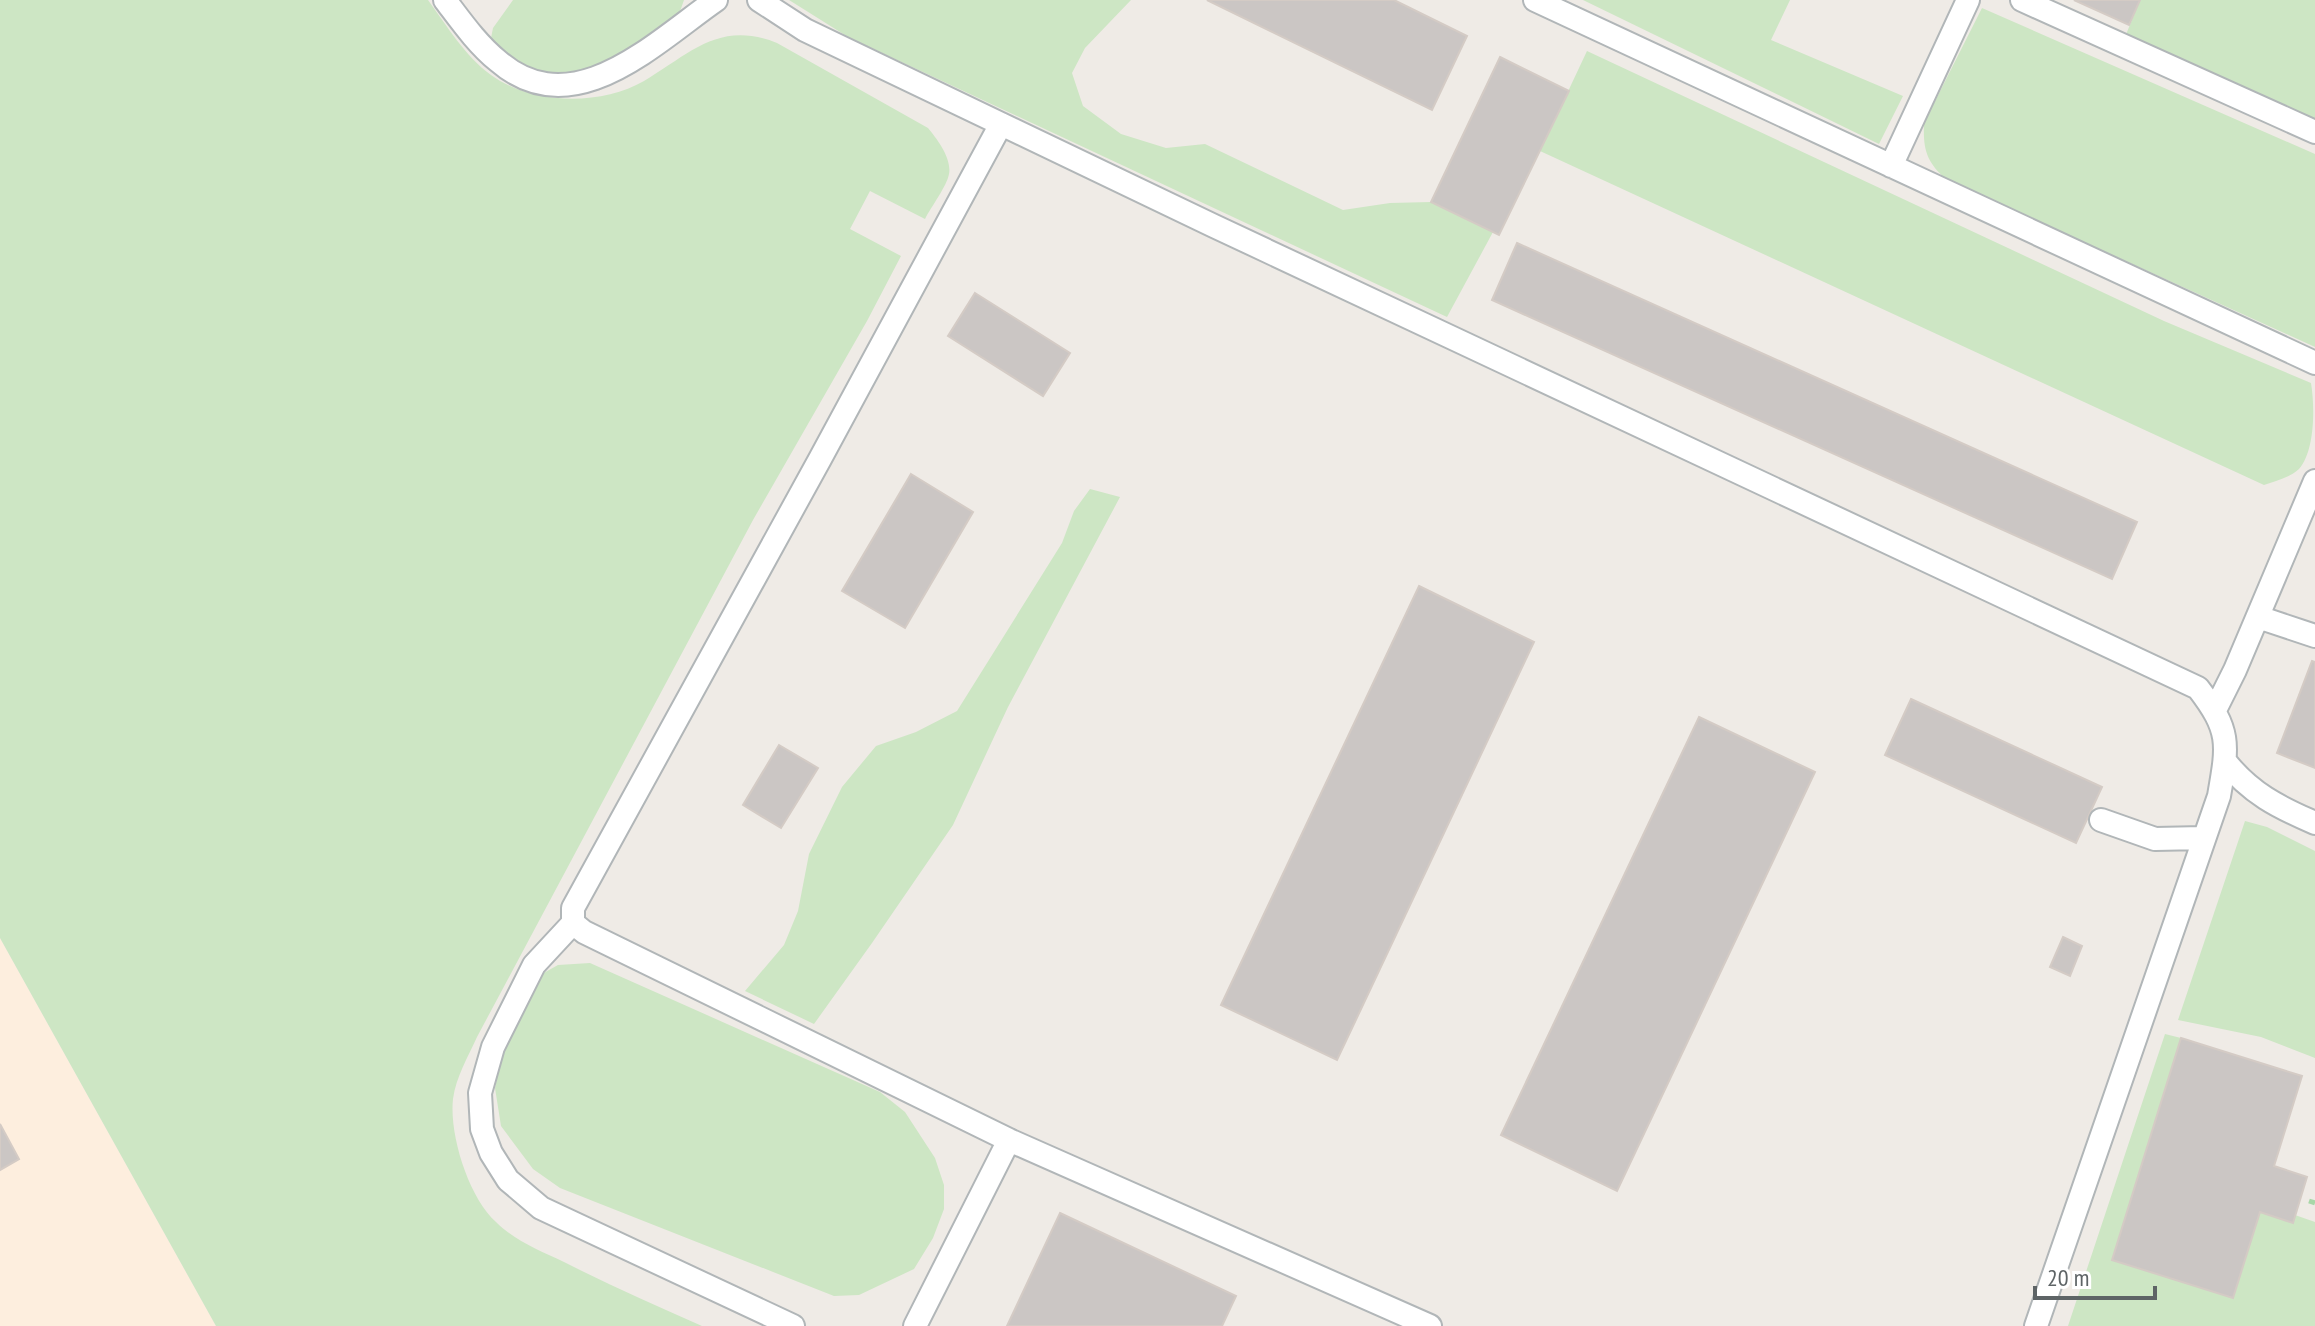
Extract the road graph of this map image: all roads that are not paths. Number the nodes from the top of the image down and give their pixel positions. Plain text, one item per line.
1 (445, 0) edge
2 (716, 0) edge
3 (759, 0) edge
4 (1535, 0) edge
5 (1968, 0) edge
6 (2022, 0) edge
7 (1001, 124) junction
8 (2315, 132) edge
9 (1891, 166) junction
10 (2315, 363) edge
11 (2315, 481) edge
12 (2258, 617) junction
13 (2315, 636) edge
14 (2215, 710) junction
15 (2225, 761) junction
16 (2101, 820) dead end
17 (2315, 823) edge
18 (2203, 838) junction
19 (573, 923) junction
20 (1009, 1140) junction
21 (793, 1326) edge
22 (915, 1326) edge
23 (1430, 1326) edge
24 (2036, 1326) edge

1 - 2 lane
3 - 7 lane
4 - 9 lane
5 - 9 lane
6 - 8 lane
7 - 14 lane
7 - 19 lane
9 - 10 lane
11 - 12 lane
12 - 13 lane
12 - 14 lane
14 - 15 lane
15 - 17 lane
15 - 18 lane
16 - 18 lane
18 - 24 lane
19 - 20 lane
19 - 21 lane
20 - 22 lane
20 - 23 lane

